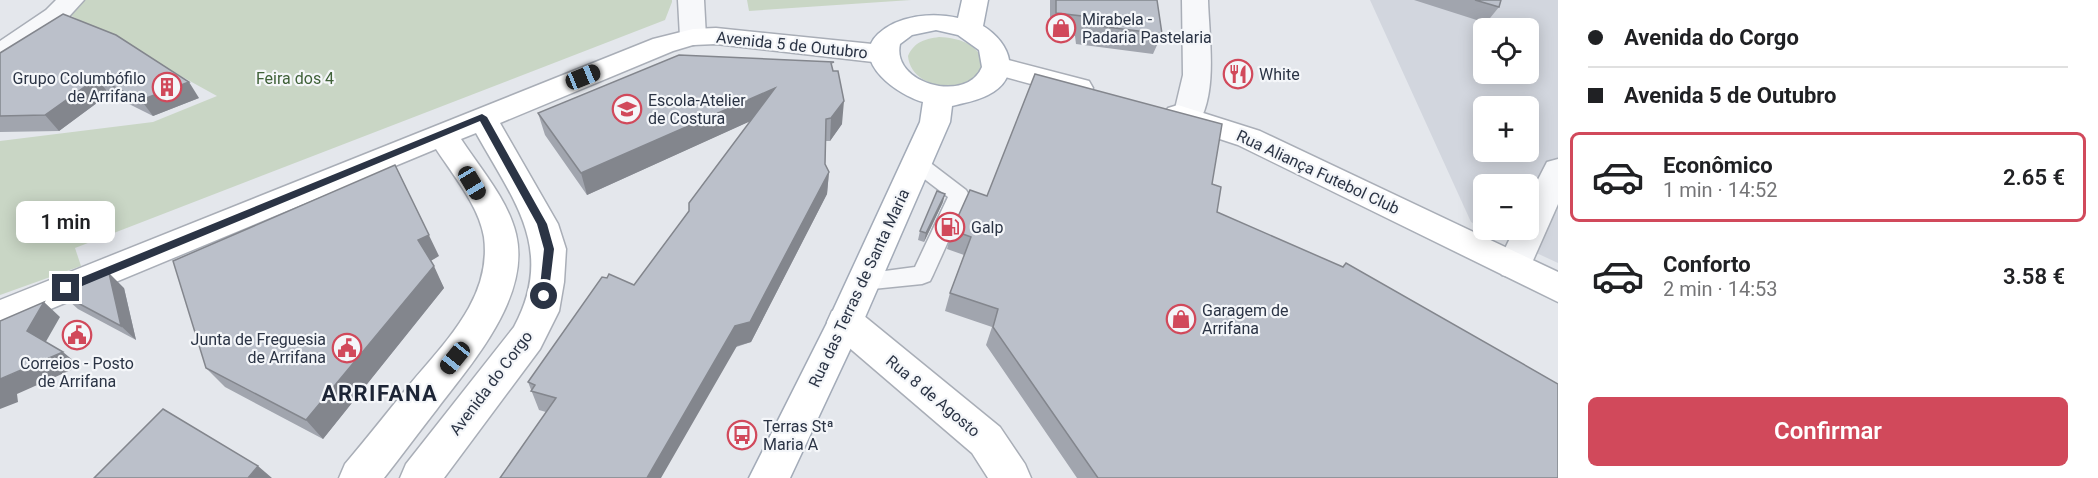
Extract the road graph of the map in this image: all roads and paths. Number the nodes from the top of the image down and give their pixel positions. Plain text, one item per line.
1 (71, 0) edge
2 (691, 0) edge
3 (975, 0) edge
4 (1195, 0) edge
5 (969, 30) junction
6 (693, 37) junction
7 (0, 54) edge
8 (882, 54) junction
9 (997, 66) junction
10 (939, 95) junction
11 (1107, 96) edge
12 (1148, 106) edge
13 (482, 117) junction
14 (1188, 117) junction
15 (442, 134) junction
16 (917, 163) junction
17 (1558, 170) edge
18 (1515, 265) junction
19 (863, 281) junction
20 (1558, 288) edge
21 (0, 315) edge
22 (845, 322) junction
23 (359, 478) edge
24 (420, 478) edge
25 (769, 478) edge
26 (1011, 478) edge

1 - 7 street
2 - 6 street
3 - 5 main road
4 - 14 street
5 - 8 main road
5 - 9 main road
6 - 8 main road, Avenida 5 de Outubro
6 - 13 main road, Avenida 5 de Outubro
8 - 10 main road
9 - 10 main road
9 - 11 main road
10 - 16 main road, Rua das Terras de Santa Maria
12 - 14 main road, Rua Aliança Futebol Club
13 - 15 main road, Avenida 5 de Outubro
13 - 24 main road, Avenida do Corgo
14 - 18 main road, Rua Aliança Futebol Club
15 - 21 main road, Avenida 5 de Outubro
15 - 23 main road
16 - 19 main road, Rua das Terras de Santa Maria
16 - 19 lane
17 - 18 street
18 - 20 main road, Rua Aliança Futebol Club
19 - 22 main road, Rua das Terras de Santa Maria
22 - 25 main road, Rua das Terras de Santa Maria
22 - 26 main road, Rua 8 de Agosto

